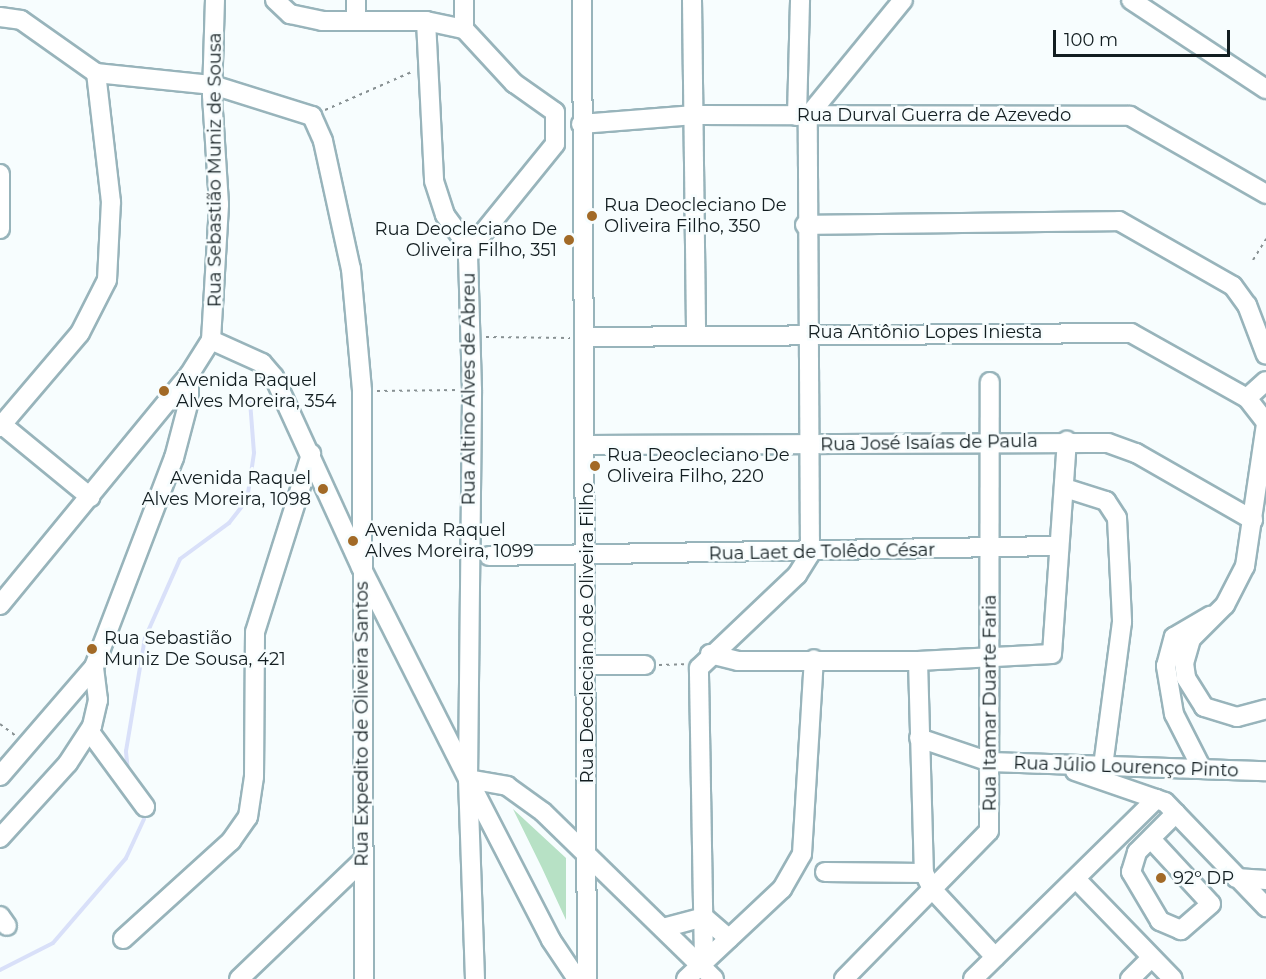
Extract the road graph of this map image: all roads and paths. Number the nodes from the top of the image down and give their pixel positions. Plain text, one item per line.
1 (215, 0) edge
2 (275, 0) edge
3 (356, 0) edge
4 (465, 0) edge
5 (582, 0) edge
6 (692, 0) edge
7 (800, 0) edge
8 (903, 0) edge
9 (1131, 0) edge
10 (0, 17) edge
11 (356, 19) junction
12 (426, 21) junction
13 (464, 29) junction
14 (428, 65) junction
15 (96, 73) junction
16 (213, 85) junction
17 (1266, 89) edge
18 (580, 96) junction
19 (555, 112) junction
20 (695, 115) junction
21 (312, 116) junction
22 (802, 116) junction
23 (581, 124) junction
24 (555, 144) junction
25 (581, 144) junction
26 (0, 174) edge
27 (1266, 194) edge
28 (805, 225) junction
29 (0, 229) edge
30 (1266, 239) edge
31 (470, 249) junction
32 (1253, 260) dead end
33 (805, 332) junction
34 (696, 333) junction
35 (471, 337) junction
36 (585, 337) junction
37 (559, 338) dead end
38 (211, 340) junction
39 (1266, 355) edge
40 (189, 375) junction
41 (1266, 381) edge
42 (990, 382) dead end
43 (448, 390) dead end
44 (362, 391) junction
45 (1247, 399) junction
46 (1266, 423) edge
47 (1, 425) edge
48 (990, 441) junction
49 (1067, 441) junction
50 (586, 445) junction
51 (808, 445) junction
52 (311, 454) junction
53 (1065, 488) junction
54 (90, 497) junction
55 (1253, 520) junction
56 (1258, 540) edge
57 (1058, 546) junction
58 (989, 549) junction
59 (586, 554) junction
60 (810, 554) junction
61 (489, 556) dead end
62 (361, 567) junction
63 (0, 605) edge
64 (1215, 615) junction
65 (705, 659) junction
66 (814, 659) junction
67 (918, 661) junction
68 (991, 661) junction
69 (588, 665) junction
70 (645, 665) joint
71 (94, 667) junction
72 (1266, 709) edge
73 (0, 724) edge
74 (90, 732) junction
75 (919, 738) junction
76 (28, 746) junction
77 (990, 762) junction
78 (1059, 766) junction
79 (1103, 766) junction
80 (1202, 769) junction
81 (1266, 771) edge
82 (0, 776) edge
83 (468, 779) junction
84 (1156, 799) junction
85 (145, 807) dead end
86 (1176, 813) junction
87 (0, 838) edge
88 (1151, 839) junction
89 (588, 856) junction
90 (363, 860) junction
91 (825, 872) dead end
92 (1236, 878) junction
93 (1076, 879) junction
94 (1266, 880) edge
95 (928, 881) junction
96 (1266, 908) edge
97 (704, 917) junction
98 (663, 928) junction
99 (123, 939) dead end
100 (729, 939) junction
101 (995, 957) junction
102 (1151, 958) junction
103 (702, 963) junction
104 (239, 979) edge
105 (364, 979) edge
106 (475, 979) edge
107 (577, 979) edge
108 (587, 979) edge
109 (686, 979) edge
110 (714, 979) edge
111 (844, 979) edge
112 (973, 979) edge
113 (1130, 979) edge
114 (1173, 979) edge

1 - 16 street, Rua Sebastião Muniz de Sousa
2 - 11 street
3 - 11 street
4 - 13 street
5 - 18 street, Rua Deocleciano de Oliveira Filho
6 - 20 street
7 - 22 street
8 - 22 street
9 - 17 street
10 - 15 street
11 - 12 street
12 - 13 street
12 - 14 street
13 - 19 street
14 - 21 path
14 - 31 street
15 - 16 street
15 - 47 street
16 - 21 street
16 - 38 street, Rua Sebastião Muniz de Sousa
18 - 19 street
18 - 23 street, Rua Deocleciano de Oliveira Filho
19 - 24 street
20 - 22 street, Rua Durval Guerra de Azevedo
20 - 23 street, Rua Durval Guerra de Azevedo
20 - 34 street
21 - 44 street, Rua Expedito de Oliveira Santos
22 - 27 street, Rua Durval Guerra de Azevedo
22 - 28 street
23 - 25 street, Rua Deocleciano de Oliveira Filho
24 - 25 street
24 - 31 street, Rua Altino Alves de Abreu
25 - 36 street, Rua Deocleciano de Oliveira Filho
26 - 29 street
28 - 33 street
28 - 39 street
30 - 32 path
31 - 35 street, Rua Altino Alves de Abreu
33 - 34 street, Rua Antônio Lopes Iniesta
33 - 45 street, Rua Antônio Lopes Iniesta
33 - 51 street
34 - 36 street, Rua Antônio Lopes Iniesta
35 - 37 path
35 - 83 street, Rua Altino Alves de Abreu
36 - 50 street, Rua Deocleciano de Oliveira Filho
38 - 40 street
38 - 52 street
40 - 54 street
40 - 71 street
41 - 45 street
42 - 48 street, Rua Itamar Duarte Faria
43 - 44 path
44 - 62 street, Rua Expedito de Oliveira Santos
45 - 46 street, Rua Antônio Lopes Iniesta
46 - 55 street
47 - 54 street
48 - 49 street, Rua José Isaías de Paula
48 - 51 street, Rua José Isaías de Paula
48 - 58 street, Rua Itamar Duarte Faria
49 - 53 street
49 - 55 street, Rua José Isaías de Paula
50 - 51 street, Rua José Isaías de Paula
50 - 59 street, Rua Deocleciano de Oliveira Filho
51 - 60 street
52 - 62 street
52 - 99 street
53 - 57 street
53 - 79 street
54 - 63 street
55 - 56 street
56 - 64 street
57 - 58 street, Rua Laet de Tolêdo César
57 - 68 street
58 - 60 street, Rua Laet de Tolêdo César
58 - 68 street, Rua Itamar Duarte Faria
59 - 60 street, Rua Laet de Tolêdo César
59 - 61 street, Rua Laet de Tolêdo César
59 - 69 street, Rua Deocleciano de Oliveira Filho
60 - 65 street
62 - 83 street
62 - 90 street, Rua Expedito de Oliveira Santos
64 - 72 street
64 - 80 street
65 - 66 street
65 - 70 path
65 - 97 street
66 - 67 street
66 - 100 street
67 - 68 street
67 - 75 street
68 - 77 street, Rua Itamar Duarte Faria
69 - 70 street
69 - 89 street, Rua Deocleciano de Oliveira Filho
71 - 74 street
71 - 76 street
73 - 76 path
74 - 85 street
74 - 87 street
75 - 77 street, Rua Júlio Lourenço Pinto
75 - 95 street
76 - 82 street
77 - 78 street, Rua Júlio Lourenço Pinto
77 - 95 street, Rua Itamar Duarte Faria
78 - 79 street, Rua Júlio Lourenço Pinto
78 - 84 street
79 - 80 street, Rua Júlio Lourenço Pinto
80 - 81 street, Rua Júlio Lourenço Pinto
83 - 89 street
83 - 106 street, Rua Altino Alves de Abreu
83 - 107 street
84 - 86 street
84 - 93 street
86 - 88 street
86 - 92 street
88 - 88 street
89 - 98 street
89 - 108 street, Rua Deocleciano de Oliveira Filho
90 - 104 street
90 - 105 street, Rua Expedito de Oliveira Santos
91 - 95 street
92 - 94 street
92 - 96 street
93 - 101 street
93 - 102 street
95 - 101 street
95 - 111 street, Rua Itamar Duarte Faria
97 - 98 street
97 - 100 street
97 - 103 street
98 - 103 street
100 - 103 street
101 - 112 street
102 - 113 street
102 - 114 street
103 - 109 street
103 - 110 street

